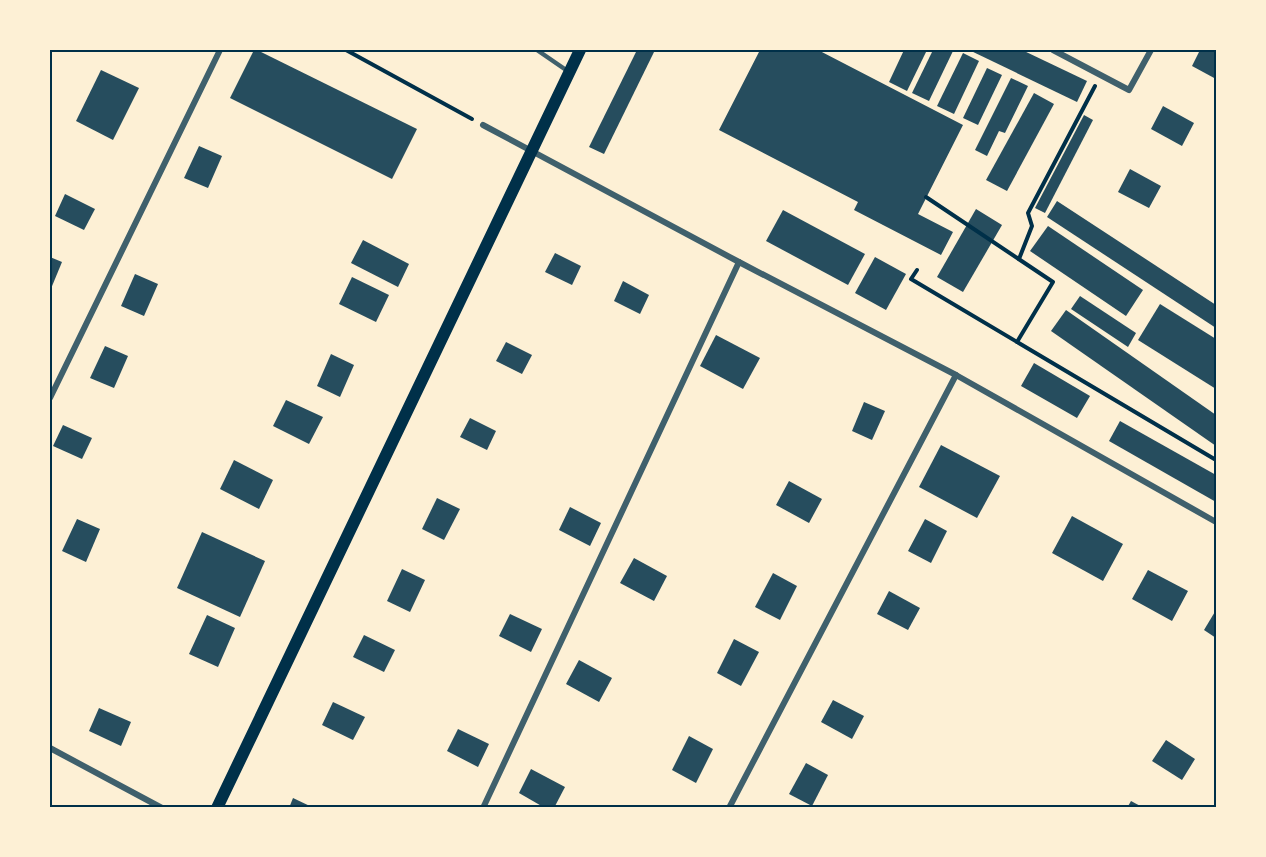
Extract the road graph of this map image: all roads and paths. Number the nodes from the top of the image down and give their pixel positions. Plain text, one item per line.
1 (220, 50) edge
2 (346, 50) edge
3 (537, 50) edge
4 (580, 50) edge
5 (1053, 50) edge
6 (1150, 50) edge
7 (569, 72) junction
8 (1101, 75) junction
9 (483, 125) joint
10 (530, 151) junction
11 (926, 197) dead end
12 (1019, 259) junction
13 (739, 262) junction
14 (917, 270) dead end
15 (1017, 342) junction
16 (956, 375) junction
17 (50, 398) edge
18 (1216, 460) edge
19 (1216, 522) edge
20 (50, 748) edge
21 (162, 807) edge
22 (217, 807) edge
23 (483, 807) edge
24 (729, 807) edge

1 - 17 street
2 - 9 path
3 - 7 lane
4 - 7 main road
5 - 8 street
6 - 8 street
7 - 10 main road
8 - 12 path
9 - 10 street
10 - 13 street
10 - 22 main road
11 - 12 path
12 - 15 path
13 - 16 street
13 - 23 street
14 - 15 path
15 - 18 path
16 - 19 street
16 - 24 street
20 - 21 street

